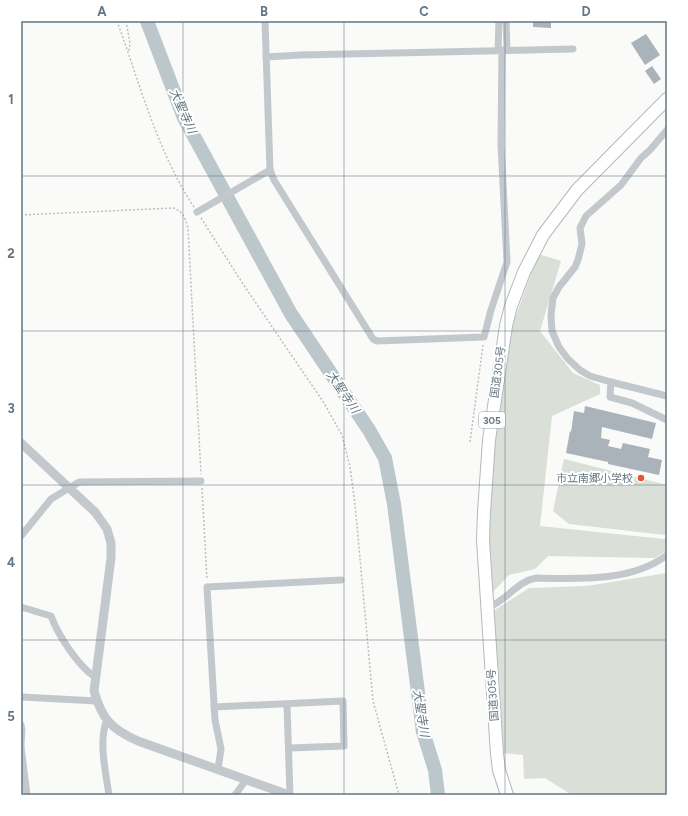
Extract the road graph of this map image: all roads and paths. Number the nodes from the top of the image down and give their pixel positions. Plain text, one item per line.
1 (117, 21) edge
2 (126, 21) edge
3 (265, 21) edge
4 (499, 21) edge
5 (506, 21) edge
6 (573, 48) dead end
7 (502, 50) junction
8 (128, 52) junction
9 (266, 58) junction
10 (667, 100) edge
11 (667, 130) edge
12 (270, 170) junction
13 (197, 212) junction
14 (21, 215) edge
15 (484, 337) junction
16 (611, 382) junction
17 (667, 396) edge
18 (667, 420) edge
19 (21, 442) edge
20 (470, 442) dead end
21 (201, 481) junction
22 (70, 487) junction
23 (21, 536) edge
24 (667, 555) edge
25 (341, 580) dead end
26 (208, 587) junction
27 (487, 602) junction
28 (21, 607) edge
29 (95, 677) junction
30 (21, 697) edge
31 (97, 701) junction
32 (287, 705) junction
33 (214, 707) junction
34 (107, 720) junction
35 (21, 725) edge
36 (21, 746) edge
37 (289, 748) junction
38 (218, 769) junction
39 (246, 780) junction
40 (23, 783) edge
41 (284, 794) edge
42 (27, 795) edge
43 (109, 795) edge
44 (235, 795) edge
45 (399, 795) edge
46 (507, 795) edge

1 - 8 path
2 - 8 path
3 - 9 street
4 - 7 street
5 - 7 street
6 - 7 street
7 - 9 street
7 - 15 street
8 - 13 path
9 - 12 street
10 - 27 highway, 国道305号 / 305
11 - 16 street
12 - 13 street
12 - 15 street
13 - 45 path
14 - 21 path
15 - 20 path
16 - 17 street
16 - 18 street
19 - 22 street
21 - 22 street
21 - 26 path
22 - 23 street
22 - 29 street
24 - 27 street
25 - 26 street
26 - 33 street
27 - 46 highway, 国道305号 / 305
28 - 29 street
29 - 31 street
30 - 31 street
31 - 34 street
32 - 33 street
32 - 37 street
32 - 37 street
33 - 38 street
34 - 38 street
34 - 43 street
35 - 36 street
36 - 40 street
37 - 41 street
38 - 39 street
39 - 41 street
39 - 44 street
40 - 42 street

